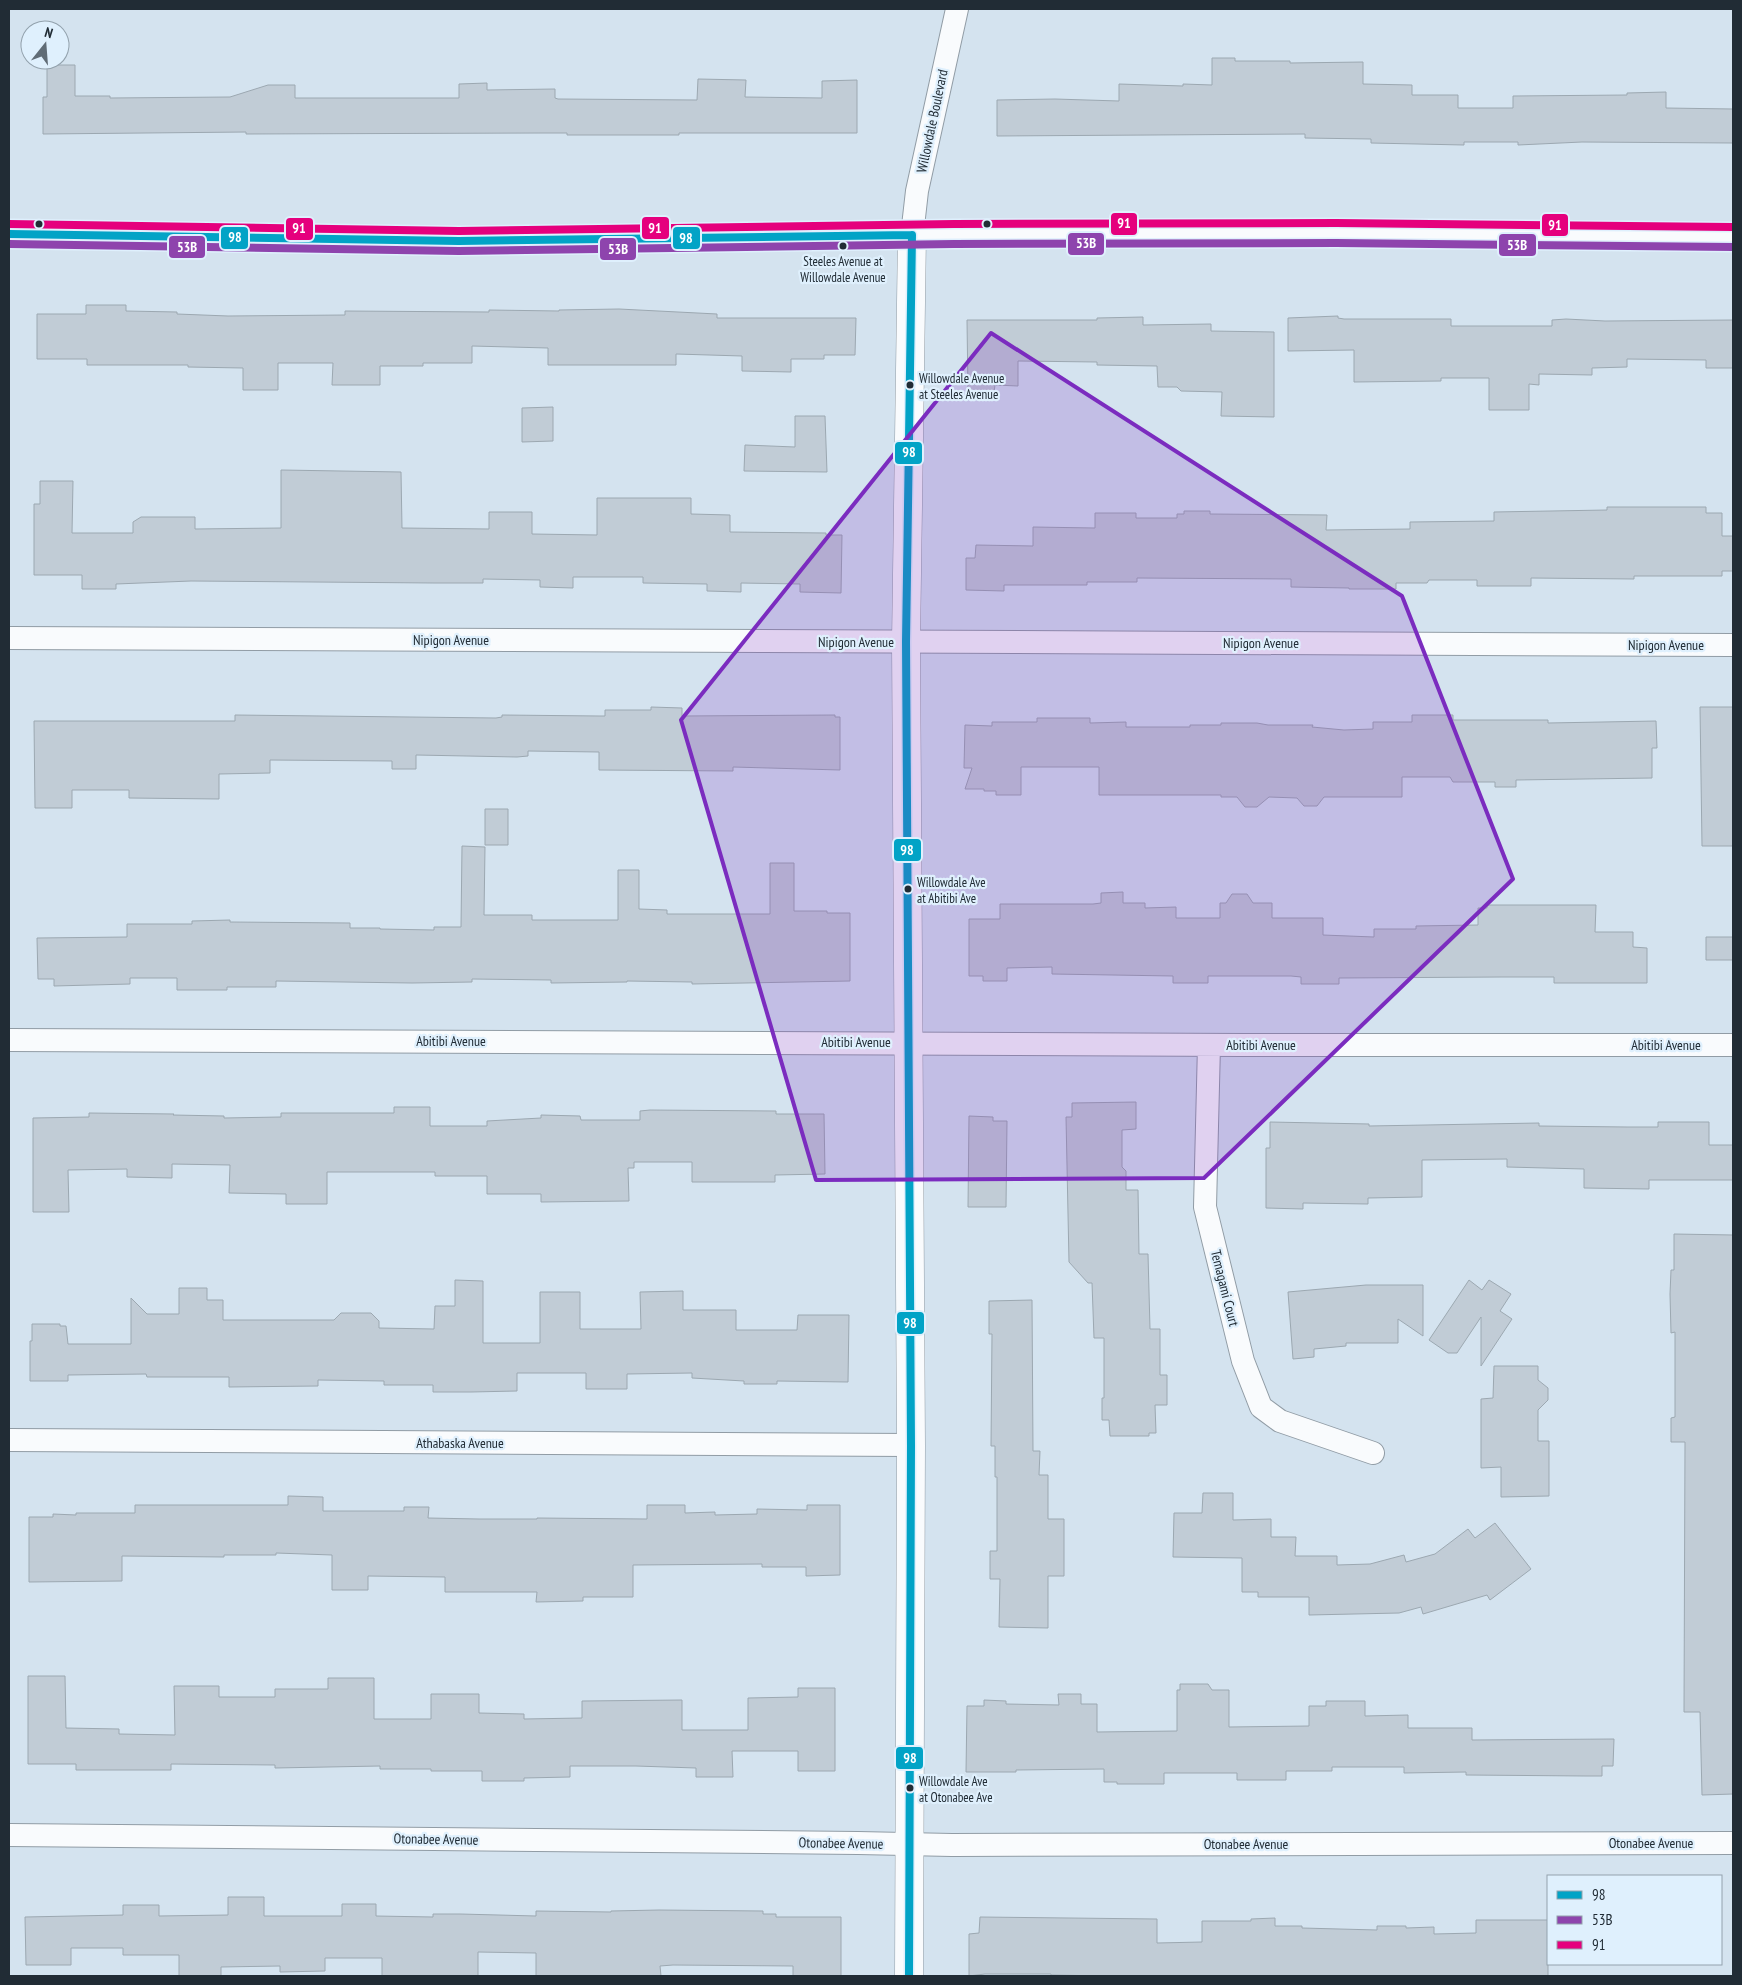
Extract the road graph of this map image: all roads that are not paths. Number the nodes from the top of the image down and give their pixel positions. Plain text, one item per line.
1 (958, 9) edge
2 (9, 234) edge
3 (912, 235) junction
4 (1733, 237) edge
5 (9, 638) edge
6 (906, 642) junction
7 (1733, 645) edge
8 (9, 1040) edge
9 (910, 1042) junction
10 (1733, 1044) edge
11 (1209, 1045) junction
12 (9, 1440) edge
13 (911, 1445) junction
14 (1373, 1453) dead end
15 (9, 1835) edge
16 (1733, 1843) edge
17 (909, 1844) junction
18 (909, 1976) edge

1 - 3 street, Willowdale Boulevard
2 - 3 street
3 - 4 street
3 - 6 street
5 - 6 street, Nipigon Avenue
6 - 7 street, Nipigon Avenue
6 - 9 street
8 - 9 street, Abitibi Avenue
9 - 11 street, Abitibi Avenue
9 - 13 street
10 - 11 street, Abitibi Avenue
11 - 14 street, Temagami Court
12 - 13 street, Athabaska Avenue
13 - 17 street
15 - 17 street, Otonabee Avenue
16 - 17 street, Otonabee Avenue
17 - 18 street

